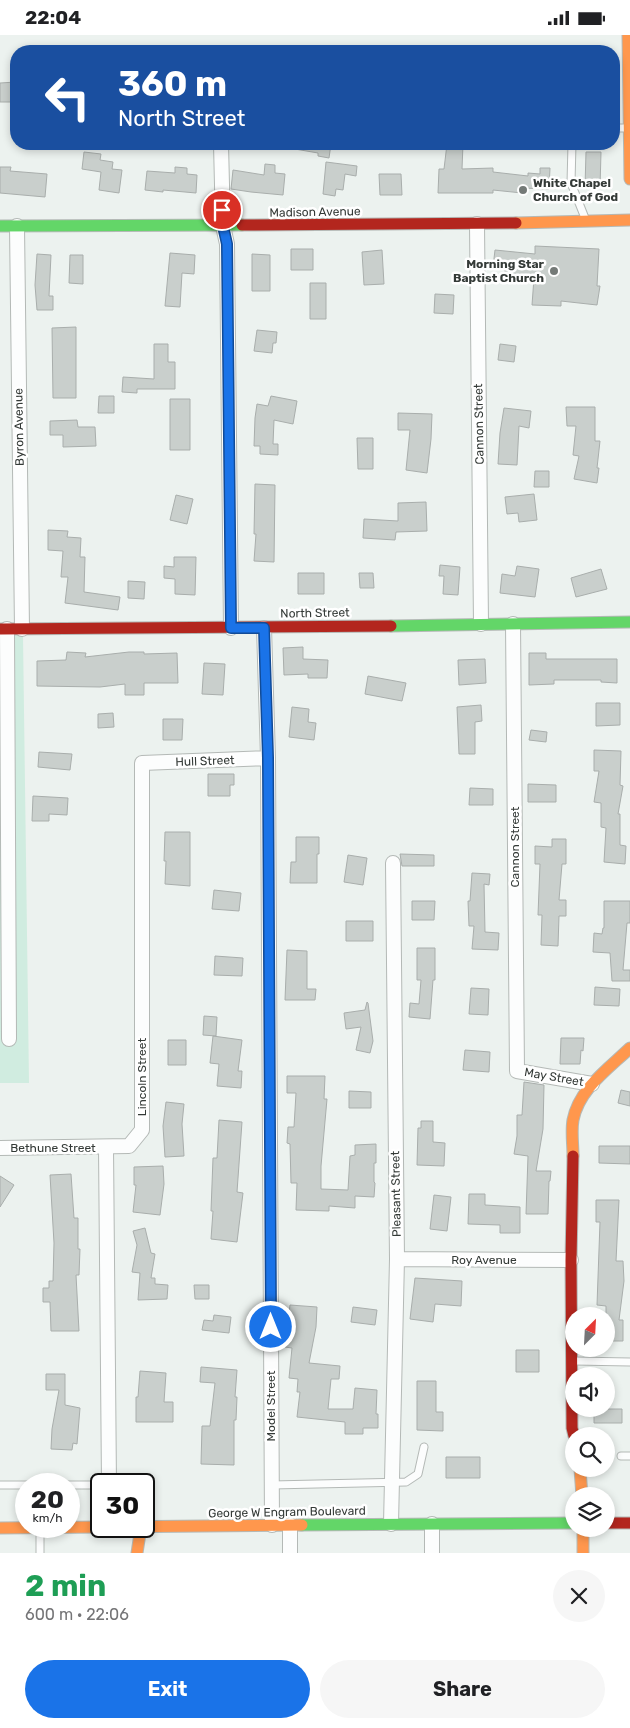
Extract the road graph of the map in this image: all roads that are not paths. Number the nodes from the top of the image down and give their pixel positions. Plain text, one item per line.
1 (629, 40) edge
2 (629, 128) edge
3 (221, 150) edge
4 (572, 150) edge
5 (630, 179) edge
6 (630, 220) edge
7 (586, 221) junction
8 (477, 224) junction
9 (0, 226) edge
10 (17, 226) junction
11 (223, 226) junction
12 (630, 623) edge
13 (482, 624) junction
14 (513, 624) junction
15 (231, 628) junction
16 (264, 628) junction
17 (3, 629) edge
18 (22, 629) junction
19 (268, 758) junction
20 (142, 763) joint
21 (393, 863) dead end
22 (9, 1039) dead end
23 (630, 1048) edge
24 (516, 1071) joint
25 (592, 1084) junction
26 (106, 1147) junction
27 (0, 1148) edge
28 (397, 1259) junction
29 (571, 1260) junction
30 (572, 1361) junction
31 (630, 1362) edge
32 (572, 1427) edge
33 (424, 1447) dead end
34 (621, 1456) dead end
35 (630, 1456) edge
36 (109, 1473) edge
37 (392, 1483) junction
38 (0, 1485) edge
39 (15, 1485) edge
40 (272, 1485) junction
41 (565, 1523) edge
42 (615, 1523) edge
43 (630, 1523) edge
44 (432, 1524) junction
45 (272, 1525) junction
46 (290, 1525) junction
47 (391, 1525) junction
48 (155, 1527) edge
49 (0, 1528) edge
50 (15, 1528) edge
51 (583, 1537) edge
52 (40, 1538) edge
53 (139, 1538) edge
54 (40, 1553) edge
55 (137, 1553) edge
56 (290, 1553) edge
57 (432, 1553) edge
58 (583, 1553) edge

1 - 2 street
2 - 5 street
3 - 11 street
4 - 7 lane
6 - 7 street, Madison Avenue
7 - 8 street, Madison Avenue
8 - 11 street, Madison Avenue
8 - 13 street, Cannon Street
9 - 10 street, Madison Avenue
10 - 11 street, Madison Avenue
10 - 18 street, Byron Avenue
11 - 15 street
12 - 14 street, North Street
13 - 14 street, North Street
13 - 16 street, North Street
14 - 24 street, Cannon Street
15 - 16 street, North Street
15 - 18 street, North Street
16 - 19 street, Model Street
17 - 18 street, North Street
17 - 22 street
19 - 20 street, Hull Street
19 - 40 street, Model Street
20 - 26 street, Lincoln Street
21 - 28 street, Pleasant Street
23 - 25 street
24 - 25 street, May Street
25 - 29 street
26 - 27 street, Bethune Street
26 - 36 street
28 - 29 street, Roy Avenue
28 - 37 street, Pleasant Street
29 - 30 street
30 - 31 lane
30 - 32 street
33 - 37 lane
34 - 35 lane
37 - 40 lane
37 - 47 street, Pleasant Street
38 - 39 lane
40 - 45 street, Model Street
41 - 44 street, George W Engram Boulevard
42 - 43 street
44 - 47 street, George W Engram Boulevard
44 - 57 street
45 - 46 street, George W Engram Boulevard
45 - 48 street, George W Engram Boulevard
46 - 47 street, George W Engram Boulevard
46 - 56 street
49 - 50 street, George W Engram Boulevard
51 - 58 street
52 - 54 lane
53 - 55 street

